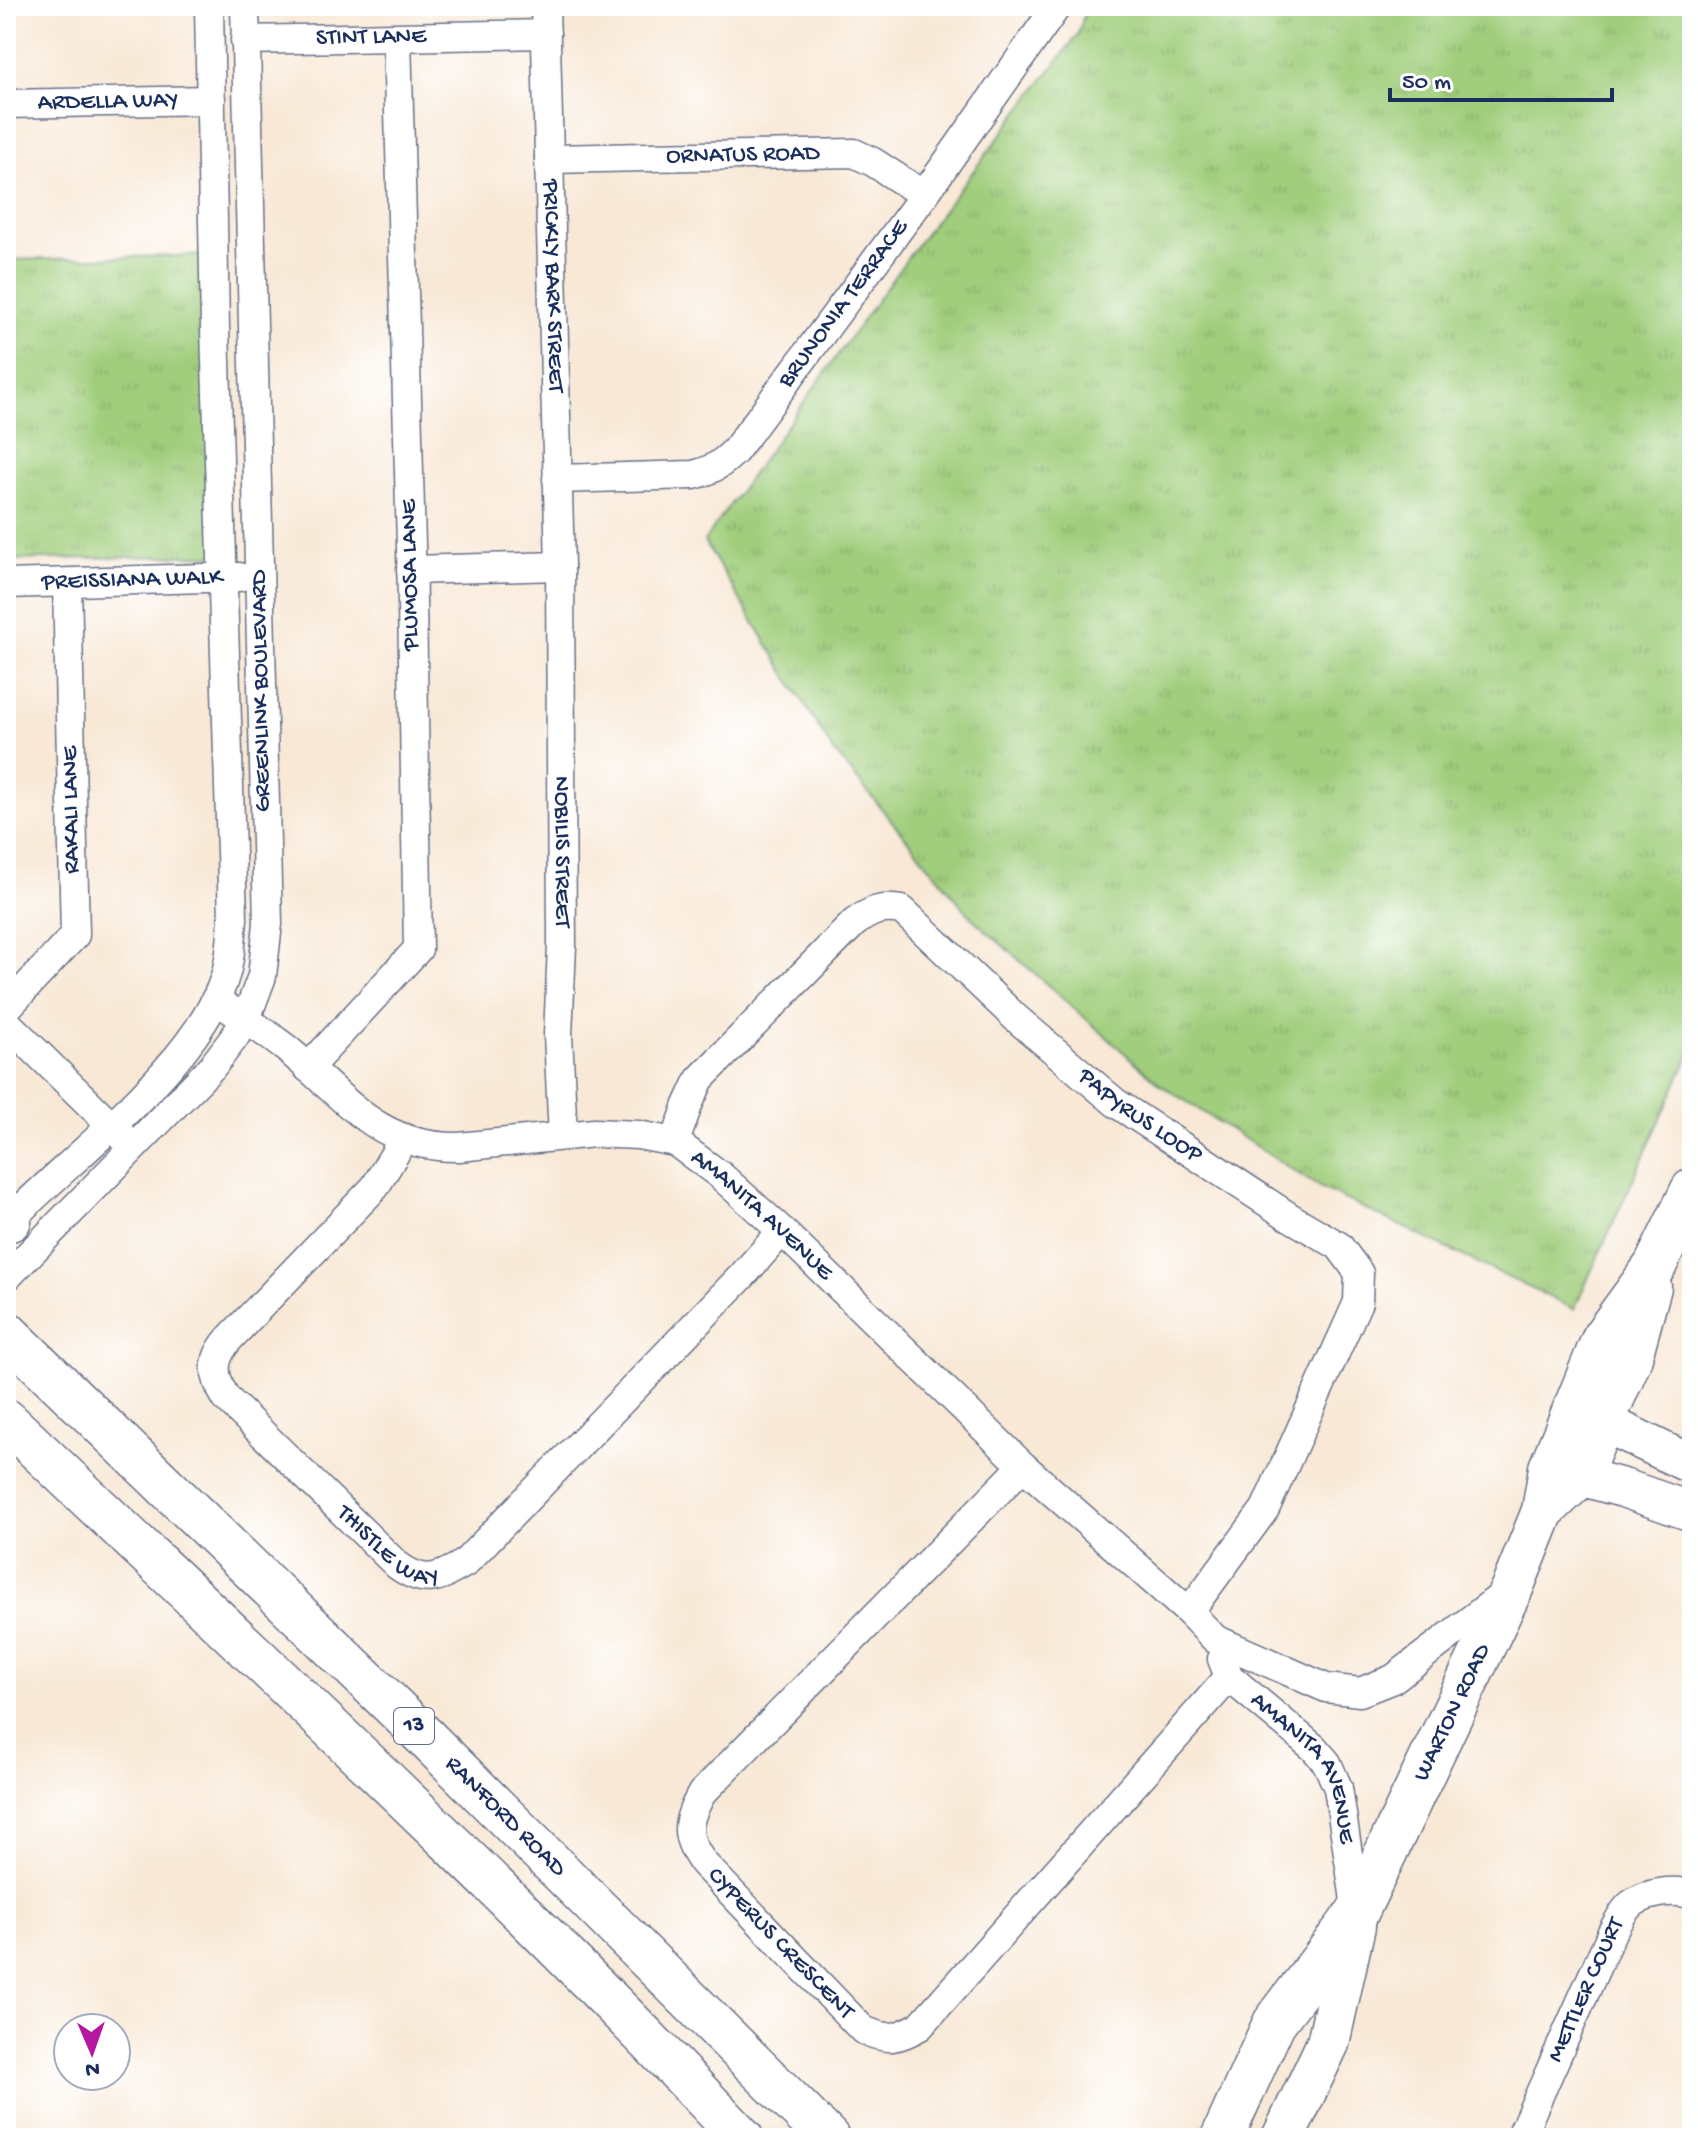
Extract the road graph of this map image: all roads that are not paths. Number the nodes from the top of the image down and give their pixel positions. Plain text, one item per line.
1 (209, 6) edge
2 (245, 6) edge
3 (1057, 6) edge
4 (546, 20) edge
5 (397, 38) junction
6 (245, 40) junction
7 (211, 100) junction
8 (6, 104) edge
9 (549, 159) junction
10 (924, 195) junction
11 (557, 479) junction
12 (560, 566) junction
13 (411, 570) junction
14 (259, 576) junction
15 (223, 578) junction
16 (67, 583) junction
17 (6, 584) edge
18 (215, 1000) junction
19 (6, 1009) edge
20 (246, 1019) junction
21 (6, 1022) edge
22 (308, 1068) junction
23 (111, 1125) junction
24 (563, 1136) junction
25 (403, 1140) junction
26 (675, 1142) junction
27 (133, 1147) junction
28 (1692, 1190) edge
29 (7, 1221) edge
30 (782, 1231) junction
31 (6, 1278) edge
32 (6, 1332) edge
33 (1589, 1416) junction
34 (6, 1420) edge
35 (1692, 1465) edge
36 (1023, 1466) junction
37 (1565, 1473) junction
38 (1692, 1512) edge
39 (1512, 1588) junction
40 (1189, 1612) junction
41 (1215, 1639) junction
42 (1229, 1677) junction
43 (518, 1830) junction
44 (1692, 1895) edge
45 (1357, 1913) junction
46 (631, 2021) junction
47 (742, 2138) edge
48 (828, 2138) edge
49 (1222, 2138) edge
50 (1283, 2138) edge
51 (1520, 2138) edge

1 - 7 street, GREENLINK BOULEVARD
2 - 6 street, GREENLINK BOULEVARD
3 - 10 street, BRUNONIA TERRACE
4 - 5 street, STINT LANE
4 - 9 street, PRICKLY BARK STREET
5 - 6 street, STINT LANE
5 - 13 street, PLUMOSA LANE
6 - 14 street, GREENLINK BOULEVARD
7 - 8 street, ARDELLA WAY
7 - 15 street, GREENLINK BOULEVARD
9 - 10 street, ORNATUS ROAD
9 - 11 street, PRICKLY BARK STREET
10 - 11 street, BRUNONIA TERRACE
11 - 12 street, PRICKLY BARK STREET
12 - 13 street
12 - 24 street, NOBILIS STREET
13 - 22 street, PLUMOSA LANE
14 - 15 street, PREISSIANA WALK
14 - 20 street, GREENLINK BOULEVARD
15 - 16 street, PREISSIANA WALK
15 - 18 street, GREENLINK BOULEVARD
16 - 17 street, PREISSIANA WALK
16 - 19 street, RAKALI LANE
18 - 20 street, AMANITA AVENUE
18 - 23 street, GREENLINK BOULEVARD
20 - 22 street, AMANITA AVENUE
20 - 27 street, GREENLINK BOULEVARD
21 - 23 street
22 - 25 street, AMANITA AVENUE
23 - 27 street
23 - 29 street, GREENLINK BOULEVARD
24 - 25 street, AMANITA AVENUE
24 - 26 street, AMANITA AVENUE
25 - 30 street, THISTLE WAY
26 - 30 street, AMANITA AVENUE
26 - 40 street, PAPYRUS LOOP
27 - 31 street, GREENLINK BOULEVARD
28 - 33 main road, WARTON ROAD
30 - 36 street, AMANITA AVENUE
32 - 43 main road, RANFORD ROAD / 13
33 - 35 street
33 - 37 main road, WARTON ROAD
34 - 46 main road, 13
36 - 40 street, AMANITA AVENUE
36 - 42 street, CYPERUS CRESCENT
37 - 38 street
37 - 39 main road, WARTON ROAD
39 - 41 street, AMANITA AVENUE
39 - 45 main road, WARTON ROAD
40 - 41 street, AMANITA AVENUE
41 - 42 street, AMANITA AVENUE
42 - 45 street, AMANITA AVENUE
43 - 46 main road
43 - 48 main road, RANFORD ROAD / 13
44 - 51 street, METTLER COURT
45 - 49 main road, WARTON ROAD
45 - 50 main road, WARTON ROAD
46 - 47 main road, 13

